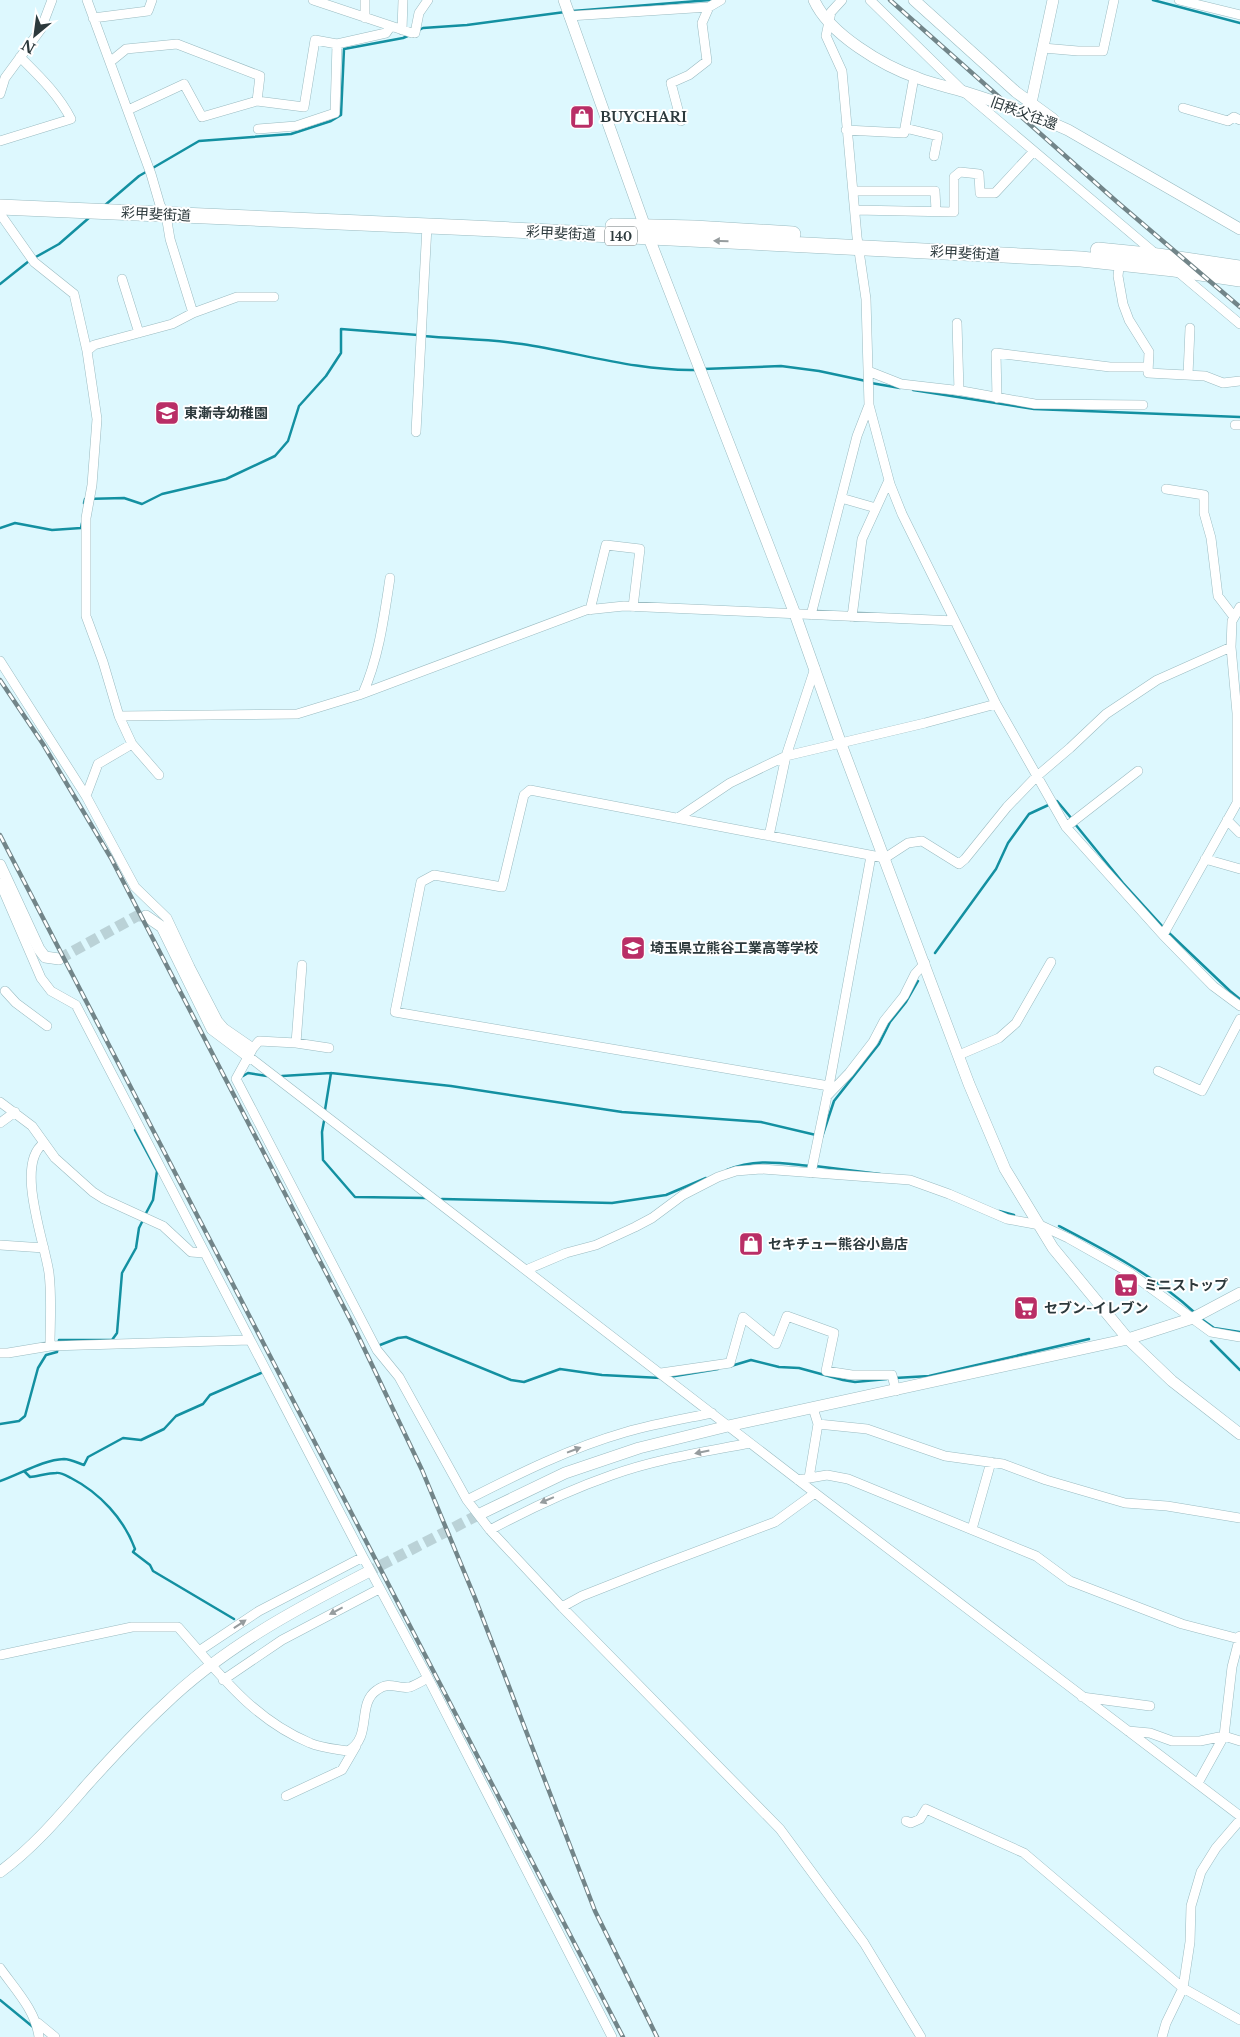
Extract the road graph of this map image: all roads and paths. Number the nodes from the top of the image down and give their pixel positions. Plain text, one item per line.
1 (52, 0) edge
2 (87, 0) edge
3 (152, 0) edge
4 (313, 0) edge
5 (365, 0) edge
6 (402, 0) edge
7 (428, 0) edge
8 (564, 0) edge
9 (719, 0) edge
10 (814, 0) edge
11 (842, 0) edge
12 (870, 0) edge
13 (914, 0) edge
14 (1053, 0) edge
15 (1114, 0) edge
16 (1179, 0) edge
17 (709, 7) junction
18 (1240, 15) edge
19 (569, 16) junction
20 (93, 18) junction
21 (365, 18) junction
22 (828, 21) junction
23 (390, 26) junction
24 (402, 30) junction
25 (337, 44) junction
26 (1043, 48) junction
27 (20, 57) junction
28 (110, 62) junction
29 (914, 77) junction
30 (963, 91) junction
31 (0, 94) edge
32 (257, 100) junction
33 (1031, 102) junction
34 (1183, 108) dead end
35 (128, 110) junction
36 (1240, 120) edge
37 (681, 121) dead end
38 (904, 128) junction
39 (258, 129) dead end
40 (846, 130) junction
41 (1068, 130) junction
42 (0, 141) edge
43 (1034, 151) junction
44 (934, 156) dead end
45 (853, 191) junction
46 (0, 208) edge
47 (163, 210) junction
48 (855, 210) junction
49 (936, 211) junction
50 (427, 226) junction
51 (1240, 229) edge
52 (647, 233) junction
53 (858, 242) junction
54 (1158, 256) junction
55 (1120, 258) junction
56 (1240, 268) edge
57 (1174, 269) junction
58 (122, 279) dead end
59 (1240, 279) edge
60 (274, 297) dead end
61 (193, 313) junction
62 (957, 323) dead end
63 (1240, 324) edge
64 (1190, 328) dead end
65 (139, 333) junction
66 (87, 351) junction
67 (1148, 367) junction
68 (868, 374) junction
69 (1188, 375) junction
70 (1240, 382) edge
71 (959, 391) junction
72 (997, 398) junction
73 (868, 405) junction
74 (1143, 405) dead end
75 (416, 432) dead end
76 (889, 480) junction
77 (1166, 488) dead end
78 (841, 498) junction
79 (876, 508) junction
80 (390, 578) dead end
81 (633, 607) junction
82 (1240, 607) edge
83 (590, 610) junction
84 (795, 614) junction
85 (810, 616) junction
86 (852, 617) junction
87 (1234, 618) junction
88 (955, 621) junction
89 (1231, 647) junction
90 (0, 661) edge
91 (814, 668) junction
92 (363, 693) junction
93 (996, 704) junction
94 (119, 716) junction
95 (132, 744) junction
96 (841, 744) junction
97 (786, 756) junction
98 (1138, 771) dead end
99 (159, 775) dead end
100 (1036, 777) junction
101 (86, 796) junction
102 (678, 818) junction
103 (1227, 820) junction
104 (1067, 826) junction
105 (1240, 833) edge
106 (769, 836) junction
107 (871, 856) junction
108 (885, 858) junction
109 (1205, 859) junction
110 (0, 865) edge
111 (1240, 869) edge
112 (0, 883) edge
113 (4, 902) edge
114 (146, 916) dead end
115 (1163, 935) junction
116 (59, 959) dead end
117 (1051, 962) dead end
118 (925, 963) junction
119 (302, 965) dead end
120 (5, 991) dead end
121 (1240, 1006) edge
122 (1240, 1019) edge
123 (47, 1026) dead end
124 (296, 1043) junction
125 (329, 1048) dead end
126 (250, 1052) junction
127 (959, 1056) junction
128 (1158, 1071) dead end
129 (829, 1086) junction
130 (827, 1096) junction
131 (0, 1102) edge
132 (15, 1112) junction
133 (0, 1123) edge
134 (43, 1144) junction
135 (811, 1172) junction
136 (1040, 1225) junction
137 (0, 1244) edge
138 (44, 1248) junction
139 (204, 1253) junction
140 (526, 1270) junction
141 (1240, 1293) edge
142 (1197, 1316) junction
143 (1240, 1337) edge
144 (1128, 1339) junction
145 (250, 1340) junction
146 (54, 1346) junction
147 (0, 1353) edge
148 (661, 1374) junction
149 (895, 1388) junction
150 (813, 1408) junction
151 (712, 1413) junction
152 (818, 1424) junction
153 (728, 1426) junction
154 (1240, 1434) edge
155 (750, 1442) junction
156 (991, 1462) junction
157 (809, 1478) junction
158 (798, 1480) junction
159 (815, 1493) junction
160 (467, 1500) junction
161 (482, 1513) tunnel mouth
162 (1240, 1518) edge
163 (972, 1529) junction
164 (490, 1530) junction
165 (363, 1556) junction
166 (366, 1572) tunnel mouth
167 (379, 1588) junction
168 (562, 1607) junction
169 (1240, 1638) edge
170 (199, 1651) junction
171 (0, 1654) edge
172 (210, 1666) junction
173 (428, 1678) junction
174 (224, 1680) junction
175 (1082, 1697) junction
176 (1150, 1706) dead end
177 (1125, 1730) junction
178 (1224, 1736) junction
179 (1240, 1740) edge
180 (356, 1746) junction
181 (1198, 1783) junction
182 (286, 1796) dead end
183 (1240, 1816) edge
184 (1240, 1820) edge
185 (906, 1821) dead end
186 (0, 1872) edge
187 (0, 1968) edge
188 (1183, 1988) junction
189 (1240, 2020) edge
190 (38, 2025) junction
191 (39, 2037) edge
192 (55, 2037) edge
193 (612, 2037) edge
194 (921, 2037) edge
195 (1162, 2037) edge

1 - 27 street
2 - 20 street
3 - 20 street
4 - 21 street
5 - 21 street
6 - 24 street
7 - 24 street
8 - 19 street
9 - 17 street
10 - 22 street, 旧秩父往還
11 - 22 street
12 - 30 street
13 - 33 street
14 - 26 street
15 - 26 street
16 - 18 street
17 - 19 street
17 - 37 street
19 - 52 street
20 - 28 street
21 - 23 street
22 - 29 street, 旧秩父往還
22 - 40 street
23 - 24 street
23 - 25 street
25 - 32 street
25 - 39 street
26 - 33 street
27 - 31 street
27 - 42 street
28 - 32 street
28 - 35 street
29 - 30 street, 旧秩父往還
29 - 38 street
30 - 41 street, 旧秩父往還
30 - 43 street
32 - 35 street
33 - 41 street
34 - 36 street
35 - 47 street
38 - 40 street
38 - 44 street
40 - 45 street
41 - 51 street, 旧秩父往還
43 - 49 street
43 - 54 street
45 - 48 street
45 - 49 street
46 - 47 highway, 彩甲斐街道 / 140
46 - 66 street
47 - 50 highway, 彩甲斐街道 / 140
47 - 52 highway, 彩甲斐街道 / 140
47 - 61 street
48 - 49 street
48 - 53 street
50 - 52 highway, 彩甲斐街道 / 140
50 - 75 street
52 - 53 highway, 彩甲斐街道 / 140
52 - 84 street
53 - 55 highway, 彩甲斐街道 / 140
53 - 68 street
54 - 55 highway, 彩甲斐街道 / 140
54 - 56 highway, 彩甲斐街道 / 140
54 - 57 street
55 - 57 highway, 彩甲斐街道 / 140
55 - 67 street
57 - 59 highway, 彩甲斐街道 / 140
57 - 63 street
58 - 65 street
60 - 61 street
61 - 65 street
62 - 71 street
64 - 69 street
65 - 66 street
66 - 94 street
67 - 69 street
67 - 72 street
68 - 71 street
68 - 73 street
69 - 70 street
71 - 72 street
72 - 74 street
73 - 76 street
73 - 78 street
76 - 79 street
76 - 88 street
77 - 87 street
78 - 79 street
78 - 85 street
79 - 86 street
80 - 92 street
81 - 83 street
81 - 83 street
81 - 84 street
82 - 87 street
83 - 92 street
84 - 85 street
84 - 91 street
85 - 86 street
86 - 88 street
87 - 89 street
88 - 93 street
89 - 100 street
89 - 103 street
90 - 101 street
91 - 96 street
91 - 97 street
92 - 94 street
93 - 96 street
93 - 100 street
94 - 95 street
95 - 99 street
95 - 101 street
96 - 97 street
96 - 108 street
97 - 102 street
97 - 106 street
98 - 104 street
100 - 104 street
100 - 108 street
101 - 126 street
102 - 106 street
102 - 129 street
103 - 105 street
103 - 109 street
104 - 115 street
106 - 107 street
107 - 108 street
107 - 129 street
108 - 118 street
109 - 111 street
109 - 115 street
110 - 116 street
112 - 113 street
113 - 139 street
114 - 126 street
115 - 121 street
117 - 127 street
118 - 127 street
118 - 130 street
119 - 124 street
120 - 123 street
122 - 128 street
124 - 125 street
124 - 126 street
126 - 140 street
126 - 160 street
127 - 136 street
129 - 130 street
130 - 135 street
131 - 132 street
132 - 133 street
132 - 134 street
134 - 138 street
134 - 139 street
135 - 136 street
135 - 140 street
136 - 142 street
136 - 144 street
137 - 138 street
138 - 146 street
139 - 145 street
140 - 148 street
141 - 142 street
142 - 143 street
142 - 144 street
144 - 149 street
144 - 154 street
145 - 146 street
145 - 165 street
146 - 147 street
148 - 149 street
148 - 151 street
149 - 150 street
150 - 152 street
150 - 153 street
151 - 153 street
160 -> 151 street
152 - 156 street
152 - 157 street
153 - 155 street
153 - 161 street
155 - 158 street
155 -> 164 street
156 - 162 street
156 - 163 street
157 - 158 street
157 - 163 street
158 - 159 street
159 - 168 street
159 - 175 street
160 - 164 street
163 - 169 street
164 - 168 street
165 - 167 street
170 -> 165 street
166 - 172 street
167 - 173 street
167 -> 174 street
168 - 194 street
169 - 178 street
170 - 171 street
170 - 172 street
172 - 174 street
172 - 186 street
173 - 180 street
173 - 193 street
174 - 180 street
175 - 176 street
175 - 177 street
177 - 178 street
177 - 181 street
178 - 179 street
178 - 181 street
180 - 182 street
181 - 183 street
184 - 188 street
185 - 188 street
187 - 190 street
188 - 189 street
188 - 195 street
190 - 191 street
190 - 192 street

